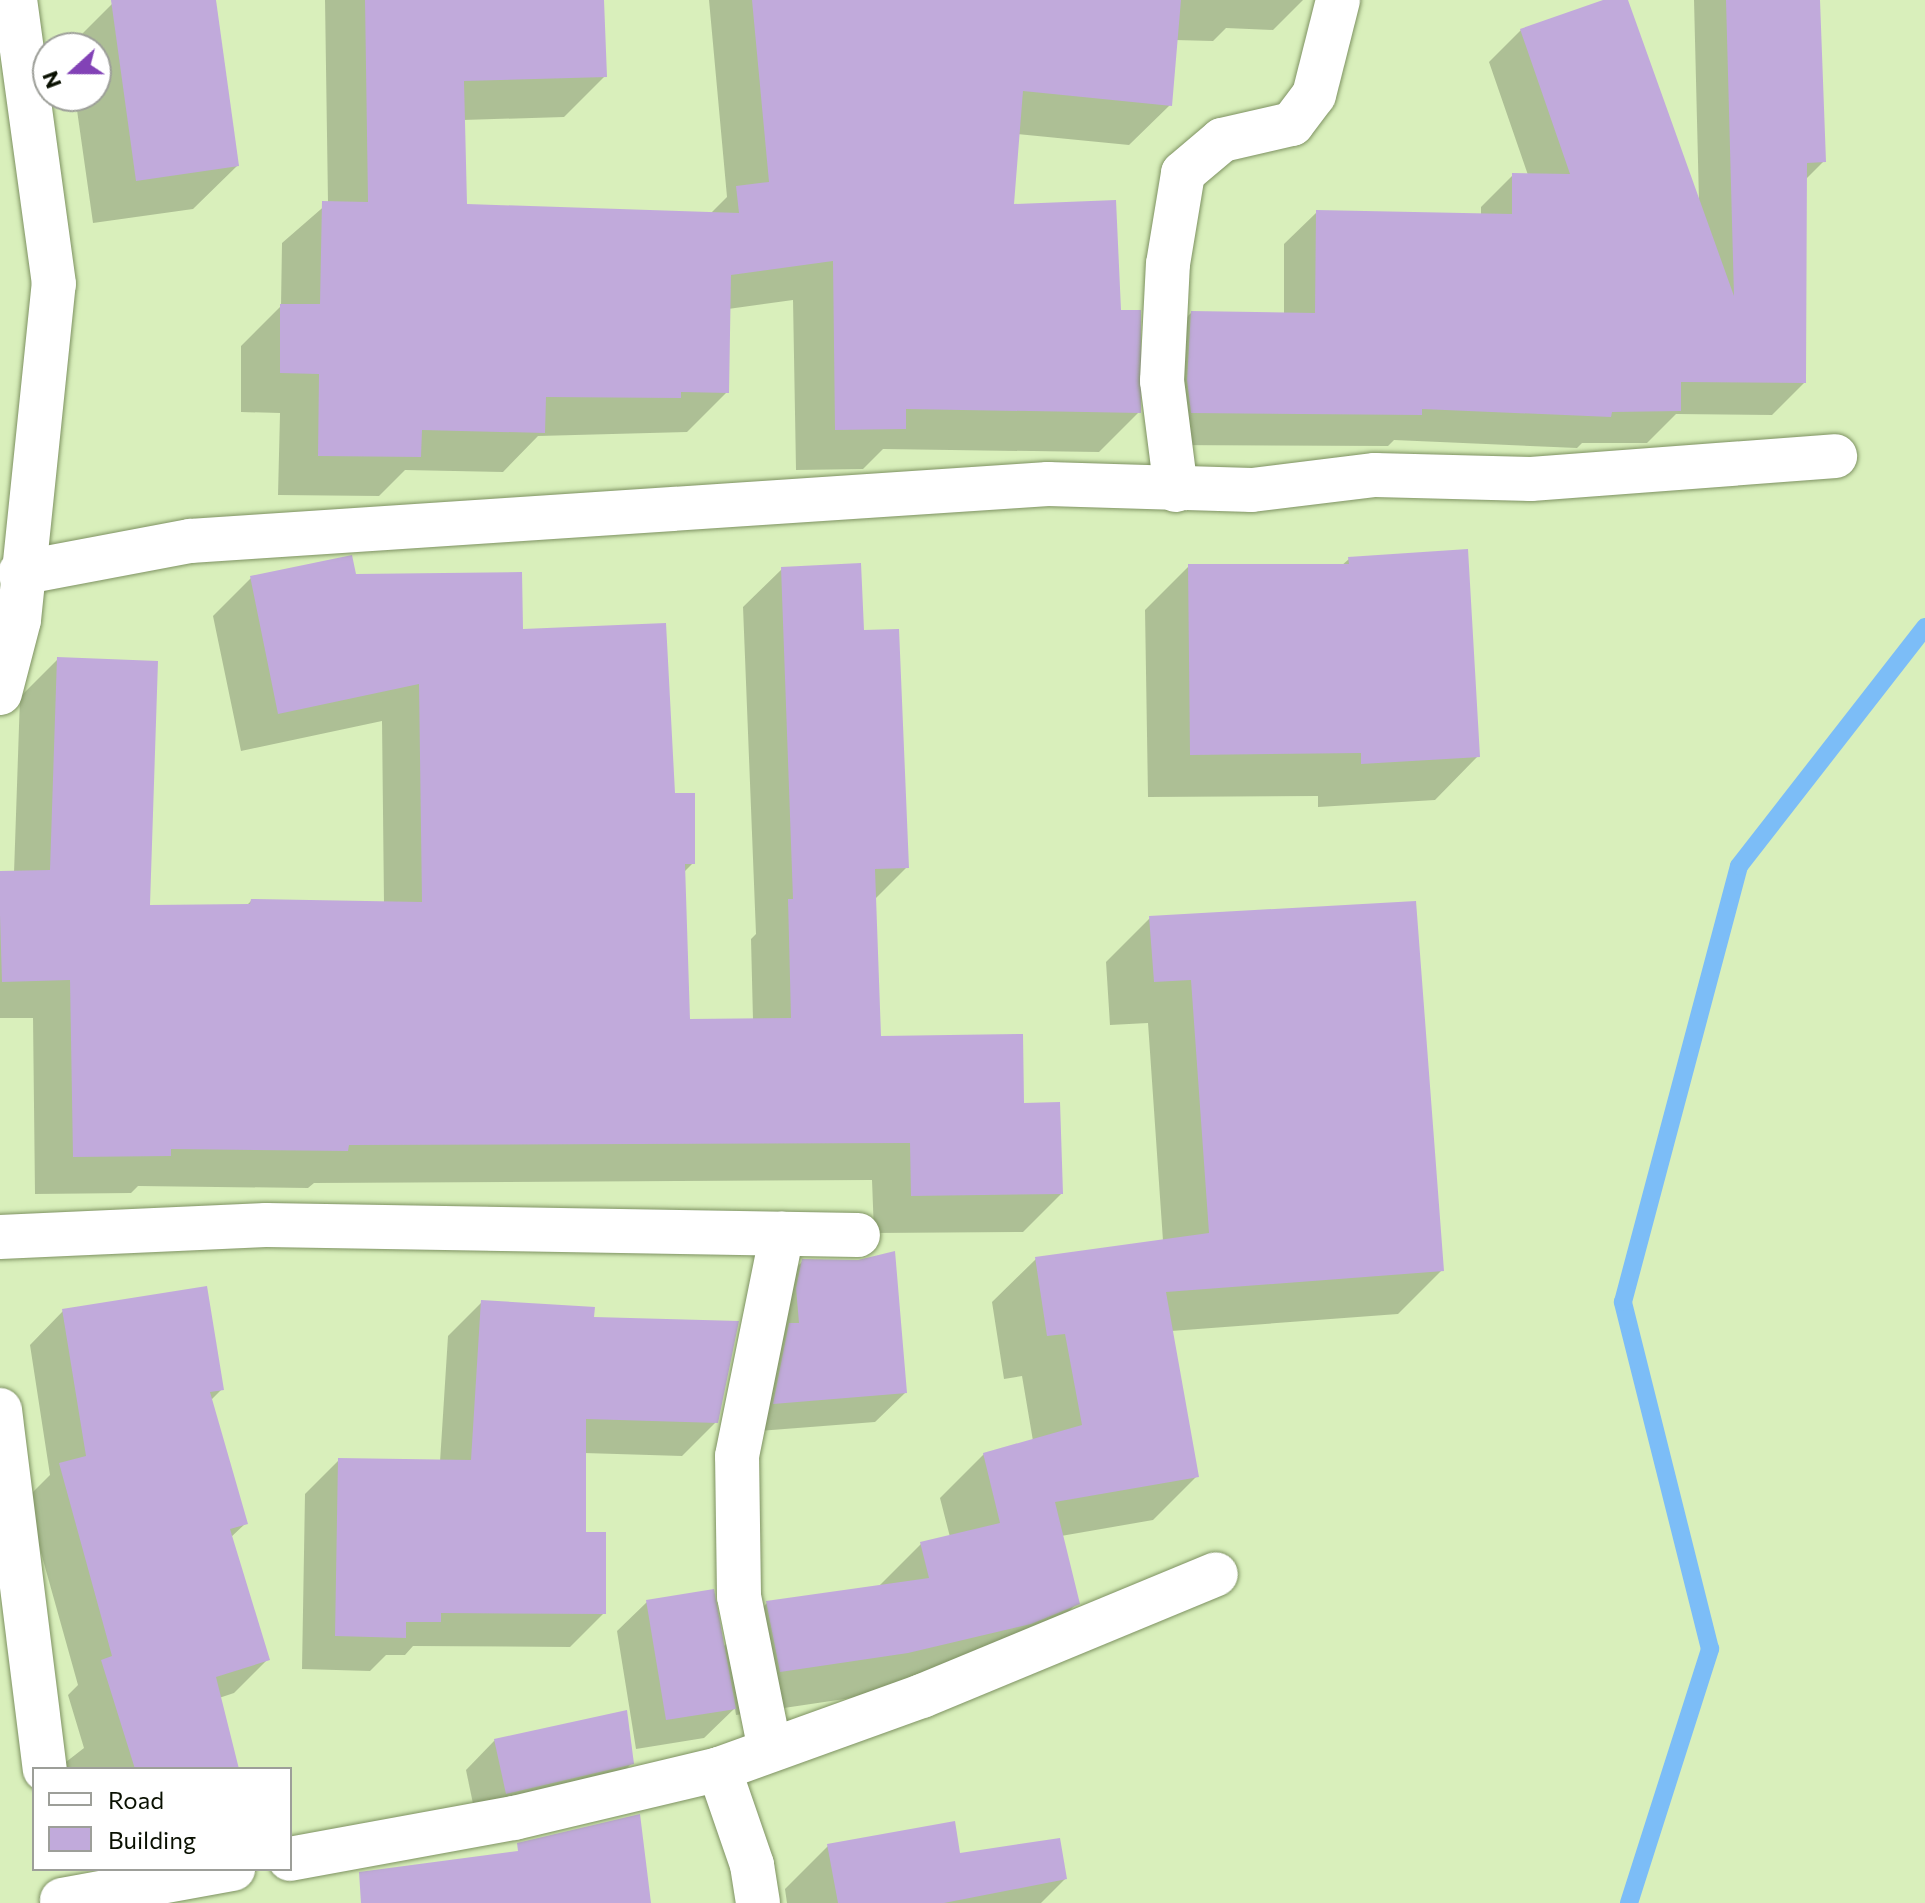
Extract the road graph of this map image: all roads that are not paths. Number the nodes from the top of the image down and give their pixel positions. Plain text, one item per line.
1 (15, 0) edge
2 (1338, 0) edge
3 (1835, 456) dead end
4 (1176, 490) junction
5 (20, 573) junction
6 (0, 693) edge
7 (782, 1233) junction
8 (858, 1235) dead end
9 (0, 1237) edge
10 (0, 1410) edge
11 (1216, 1574) dead end
12 (770, 1750) junction
13 (45, 1767) edge
14 (719, 1769) junction
15 (292, 1859) edge
16 (217, 1871) edge
17 (61, 1891) edge
18 (758, 1903) edge

1 - 5 street
2 - 4 street
3 - 4 street
4 - 5 street
5 - 6 street
7 - 8 street
7 - 9 street
7 - 12 street
10 - 13 street
11 - 12 street
12 - 14 street
14 - 15 street
14 - 18 street
16 - 17 street

